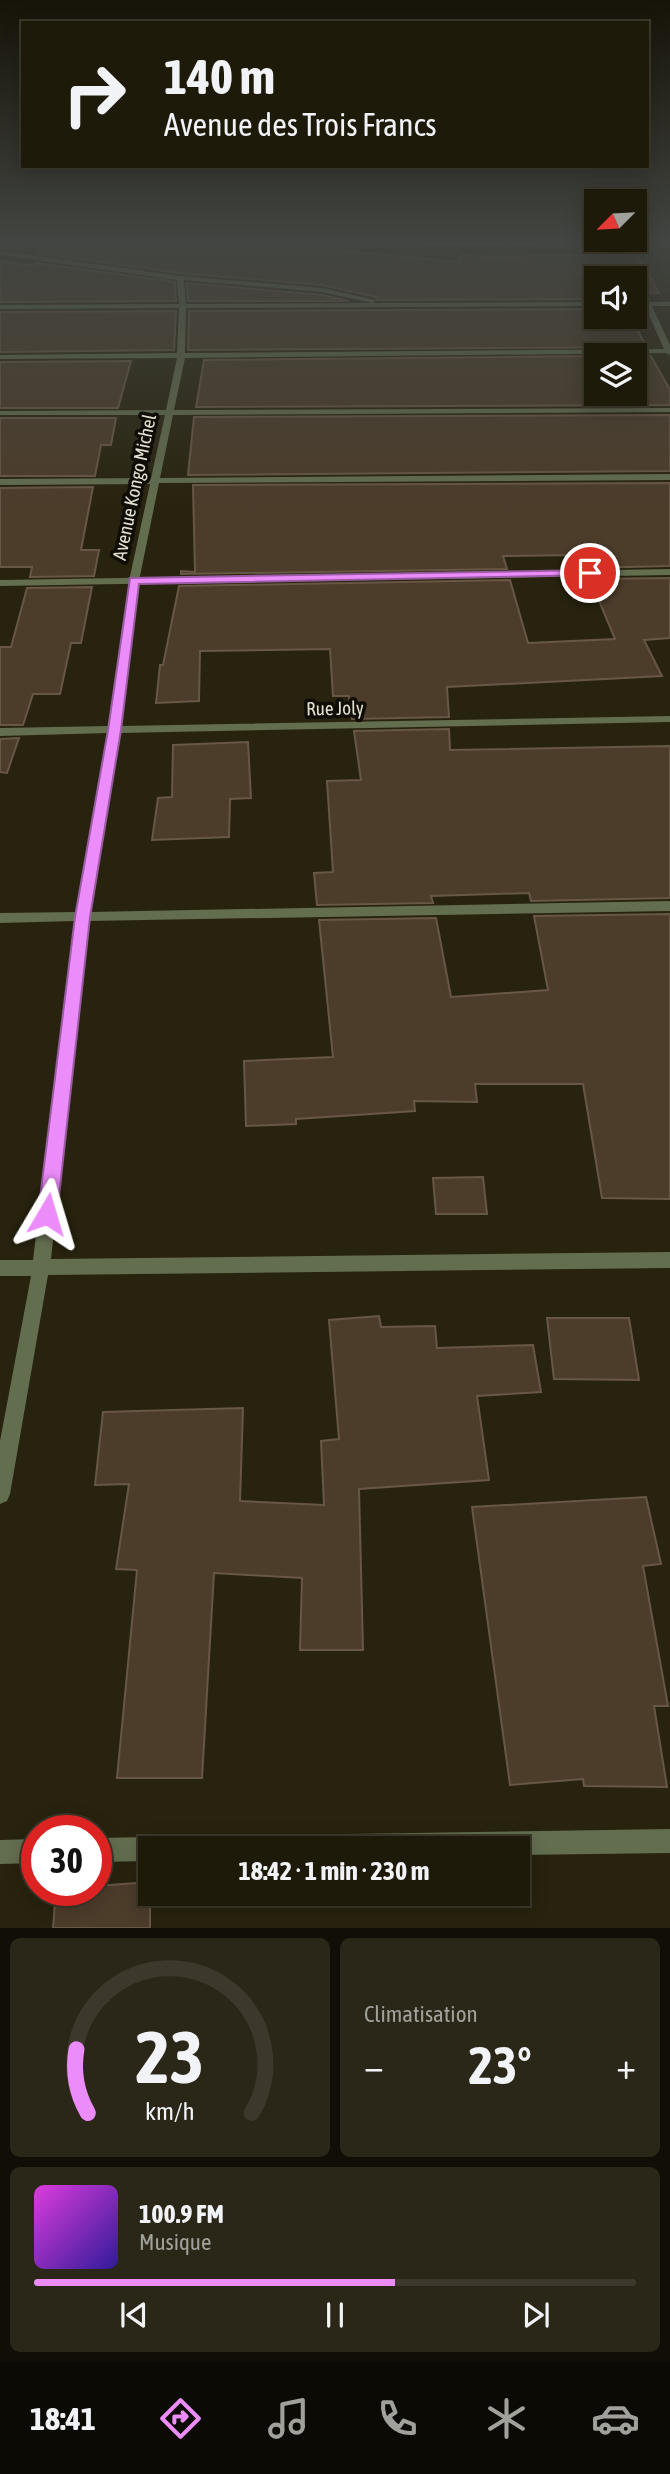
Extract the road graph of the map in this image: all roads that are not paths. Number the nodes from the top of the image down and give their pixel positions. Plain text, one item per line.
1 (182, 331) edge
2 (660, 331) edge
3 (670, 352) edge
4 (0, 357) edge
5 (181, 357) junction
6 (670, 410) edge
7 (0, 413) edge
8 (169, 413) junction
9 (670, 477) edge
10 (153, 481) junction
11 (0, 482) edge
12 (670, 572) edge
13 (134, 581) junction
14 (0, 583) edge
15 (670, 719) edge
16 (115, 730) junction
17 (0, 732) edge
18 (670, 906) edge
19 (82, 917) junction
20 (0, 918) edge
21 (670, 1260) edge
22 (0, 1268) edge
23 (41, 1268) junction
24 (0, 1494) edge
25 (670, 1841) edge
26 (530, 1843) edge
27 (138, 1849) edge
28 (112, 1850) edge
29 (21, 1851) edge
30 (0, 1852) edge

1 - 5 street, Avenue Kongo Michel
2 - 3 street
3 - 5 street
4 - 5 street
5 - 8 street, Avenue Kongo Michel
6 - 8 street
7 - 8 street
8 - 10 street, Avenue Kongo Michel
9 - 10 street
10 - 11 street
10 - 13 street, Avenue Kongo Michel
12 - 13 street
13 - 14 street
13 - 16 street, Avenue Kongo Michel
15 - 16 street, Rue Joly
16 - 17 street, Rue Joly
16 - 19 street, Avenue Kongo Michel
18 - 19 street
19 - 20 street
19 - 23 street, Avenue Kongo Michel
21 - 23 street
22 - 23 street
23 - 24 street, Avenue Kongo Michel
25 - 26 street
27 - 28 street
29 - 30 street

